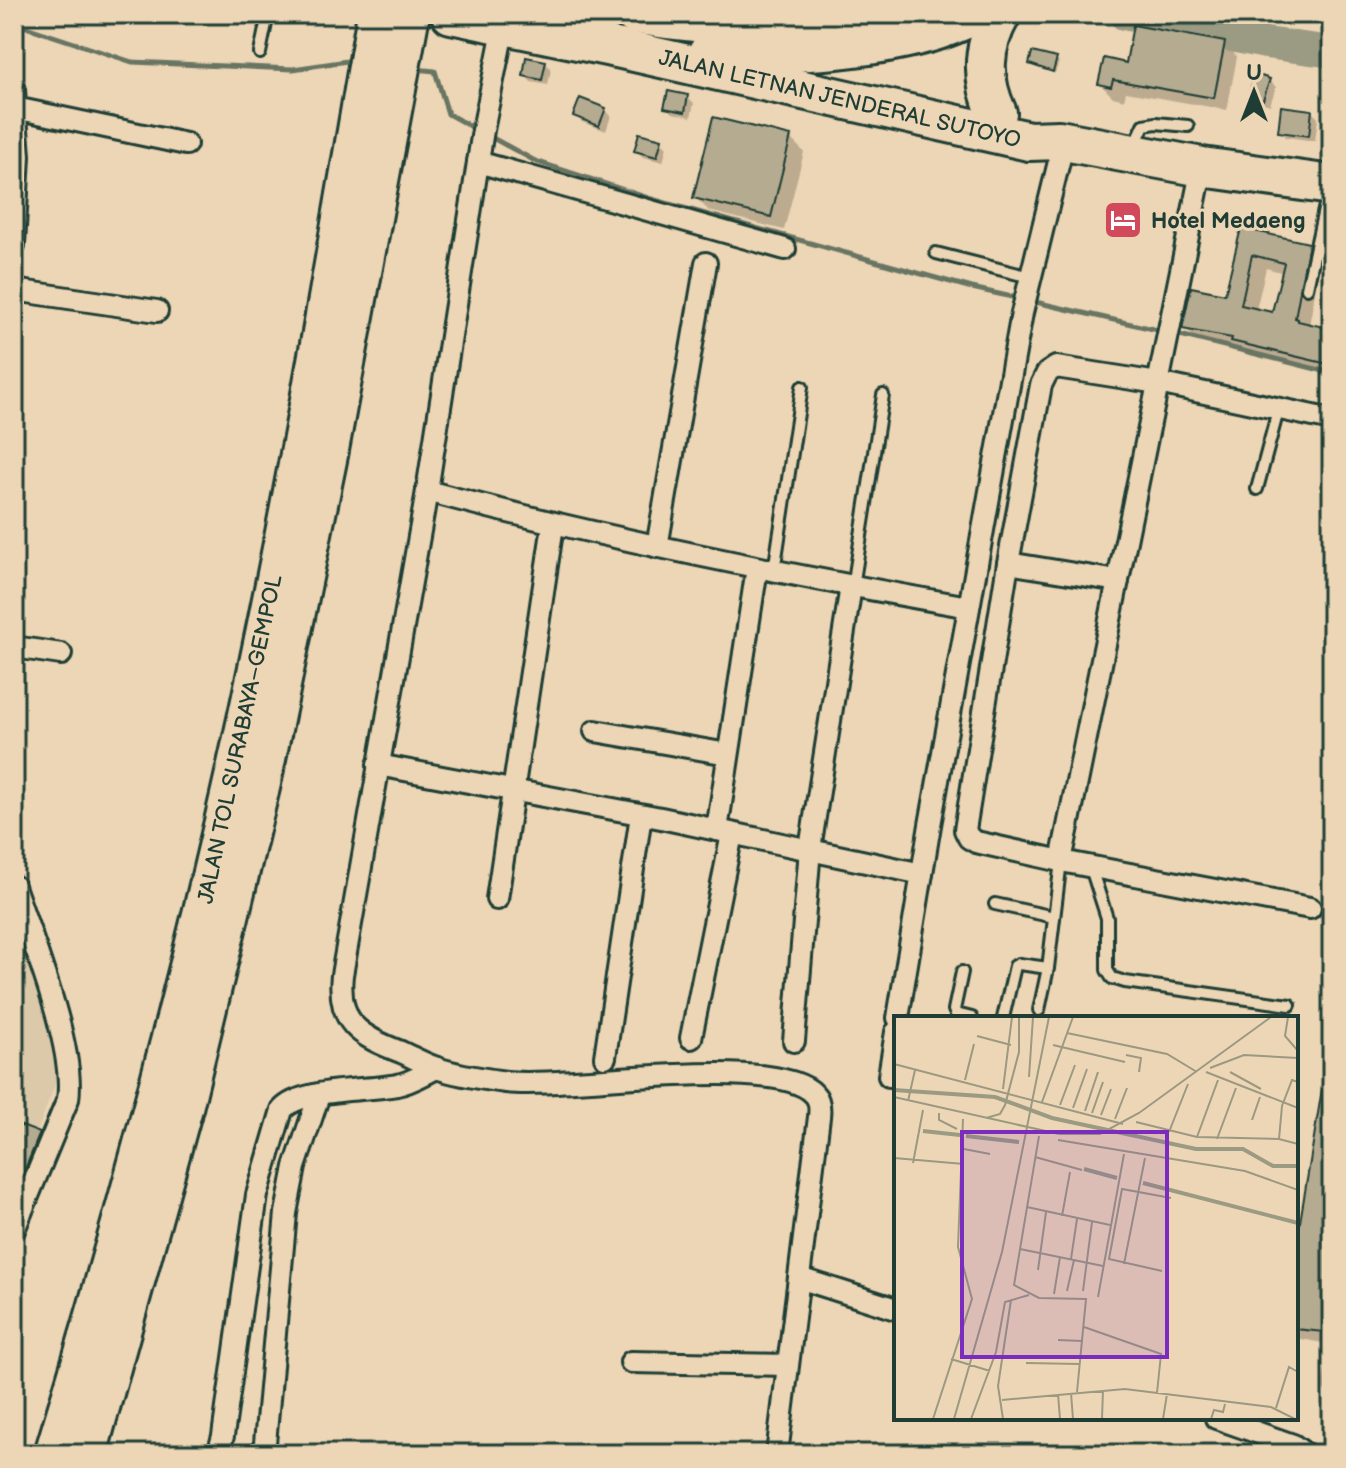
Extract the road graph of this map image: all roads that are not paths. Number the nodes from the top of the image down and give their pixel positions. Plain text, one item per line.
1 (268, 14) edge
2 (377, 14) edge
3 (410, 14) edge
4 (451, 14) edge
5 (581, 14) edge
6 (904, 14) edge
7 (978, 14) edge
8 (1001, 14) edge
9 (504, 25) junction
10 (628, 31) edge
11 (842, 34) junction
12 (260, 53) dead end
13 (739, 53) junction
14 (15, 99) edge
15 (997, 113) junction
16 (1188, 126) dead end
17 (373, 130) junction
18 (1062, 141) junction
19 (186, 144) dead end
20 (1131, 153) junction
21 (478, 156) junction
22 (1202, 167) junction
23 (1331, 185) edge
24 (15, 209) edge
25 (14, 245) edge
26 (785, 249) dead end
27 (936, 253) dead end
28 (706, 263) dead end
29 (1029, 283) junction
30 (1307, 288) dead end
31 (14, 290) edge
32 (157, 311) dead end
33 (1158, 383) junction
34 (802, 387) dead end
35 (883, 395) dead end
36 (1279, 407) junction
37 (1332, 420) edge
38 (1257, 489) dead end
39 (427, 491) junction
40 (553, 525) junction
41 (657, 547) junction
42 (1008, 563) junction
43 (766, 569) junction
44 (1118, 581) junction
45 (852, 586) junction
46 (969, 607) junction
47 (14, 647) edge
48 (61, 654) dead end
49 (595, 731) dead end
50 (728, 754) junction
51 (378, 765) junction
52 (515, 791) junction
53 (641, 815) junction
54 (724, 832) junction
55 (810, 849) junction
56 (1061, 861) junction
57 (1090, 865) junction
58 (922, 874) junction
59 (14, 886) edge
60 (497, 899) dead end
61 (995, 904) dead end
62 (1310, 908) dead end
63 (1054, 917) junction
64 (1048, 968) junction
65 (962, 972) dead end
66 (1290, 1005) dead end
67 (1039, 1010) dead end
68 (898, 1016) edge
69 (964, 1016) edge
70 (1003, 1016) edge
71 (691, 1038) dead end
72 (794, 1041) dead end
73 (894, 1045) edge
74 (605, 1057) dead end
75 (437, 1068) junction
76 (889, 1076) dead end
77 (319, 1095) junction
78 (14, 1230) edge
79 (799, 1278) junction
80 (894, 1308) edge
81 (631, 1362) dead end
82 (786, 1365) junction
83 (1221, 1420) edge
84 (1299, 1449) edge
85 (54, 1454) edge
86 (87, 1454) edge
87 (218, 1454) edge
88 (264, 1454) edge
89 (777, 1454) edge

1 - 12 lane
2 - 17 highway, JALAN TOL SURABAYA–GEMPOL
3 - 17 highway, JALAN TOL SURABAYA–GEMPOL
4 - 9 highway
5 - 13 highway, JALAN LETNAN JENDERAL SUTOYO
6 - 11 highway
7 - 11 highway
8 - 15 highway
9 - 10 highway
9 - 21 street
10 - 11 highway
10 - 13 highway
10 - 18 highway, JALAN LETNAN JENDERAL SUTOYO
11 - 13 highway
13 - 15 highway, JALAN LETNAN JENDERAL SUTOYO
14 - 19 street
14 - 24 street
15 - 18 highway, JALAN LETNAN JENDERAL SUTOYO
16 - 20 lane
17 - 85 highway, JALAN TOL SURABAYA–GEMPOL
17 - 86 highway, JALAN TOL SURABAYA–GEMPOL
18 - 20 highway, JALAN LETNAN JENDERAL SUTOYO
18 - 29 street
20 - 22 highway, JALAN LETNAN JENDERAL SUTOYO
21 - 26 street
21 - 39 street
22 - 23 highway, JALAN LETNAN JENDERAL SUTOYO
22 - 33 street
23 - 30 lane
24 - 25 street
27 - 29 lane
28 - 41 street
29 - 46 street
31 - 32 street
33 - 36 street
33 - 42 street
33 - 44 street
34 - 43 lane
35 - 45 lane
36 - 37 street
36 - 38 lane
39 - 40 street
39 - 51 street
40 - 41 street
40 - 52 street
41 - 43 street
42 - 44 street
42 - 56 street
43 - 45 street
43 - 50 street
44 - 56 street
45 - 46 street
45 - 55 street
46 - 58 street
47 - 48 street
49 - 50 street
50 - 54 street
51 - 52 street
51 - 75 street
52 - 53 street
52 - 60 street
53 - 54 street
53 - 74 street
54 - 55 street
54 - 71 street
55 - 58 street
55 - 72 street
56 - 57 street
56 - 63 lane
57 - 62 street
57 - 66 lane
58 - 68 street
59 - 78 street
61 - 63 lane
63 - 64 lane
64 - 67 lane
64 - 70 lane
65 - 69 lane
73 - 76 street
75 - 77 street
75 - 79 street
77 - 87 street
77 - 88 street
79 - 80 street
79 - 82 street
81 - 82 street
82 - 89 street
83 - 84 street

